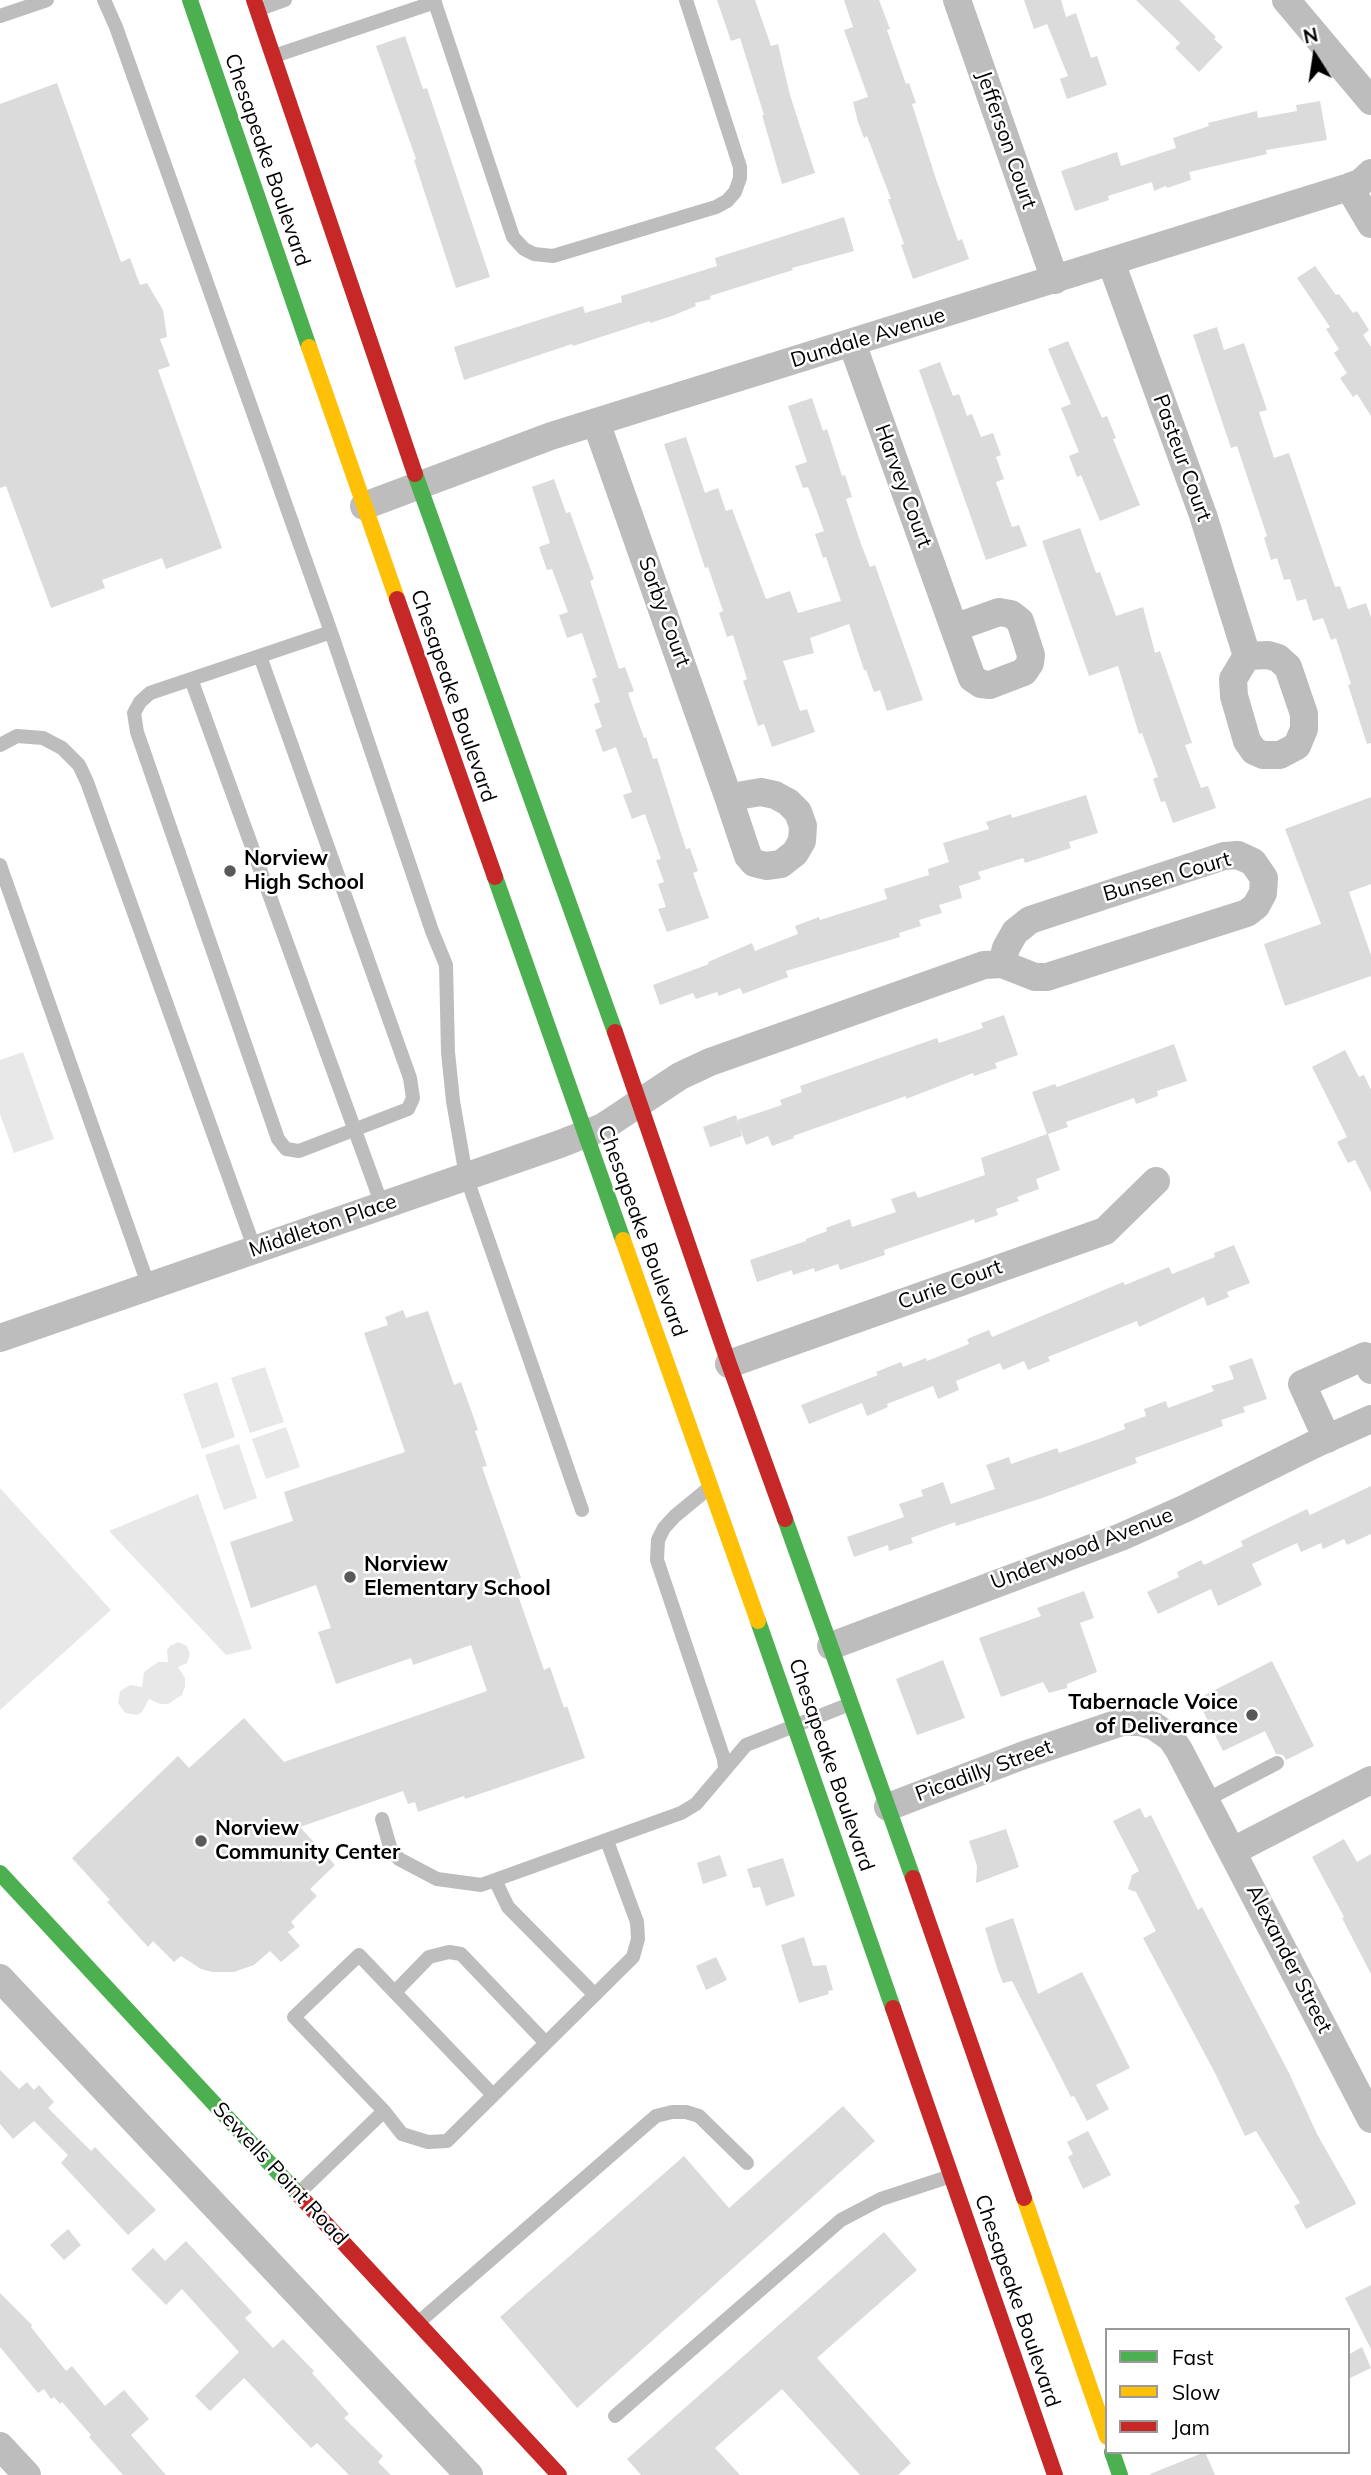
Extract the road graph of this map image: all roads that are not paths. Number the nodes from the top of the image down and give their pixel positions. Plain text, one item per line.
1 (47, 0) edge
2 (104, 0) edge
3 (190, 0) edge
4 (285, 0) edge
5 (686, 0) edge
6 (957, 0) edge
7 (1286, 0) edge
8 (435, 1) edge
9 (255, 5) edge
10 (0, 16) edge
11 (273, 57) junction
12 (1371, 101) edge
13 (1360, 180) edge
14 (1371, 224) edge
15 (1111, 262) junction
16 (1055, 280) junction
17 (852, 343) junction
18 (596, 422) junction
19 (419, 485) junction
20 (364, 506) junction
21 (954, 628) dead end
22 (331, 632) junction
23 (260, 656) junction
24 (1247, 656) dead end
25 (191, 679) junction
26 (0, 745) edge
27 (730, 802) dead end
28 (0, 865) edge
29 (1002, 964) junction
30 (640, 1103) junction
31 (355, 1129) junction
32 (585, 1134) junction
33 (466, 1176) junction
34 (1156, 1181) dead end
35 (382, 1205) junction
36 (255, 1250) junction
37 (149, 1287) junction
38 (0, 1339) edge
39 (729, 1364) junction
40 (1371, 1370) edge
41 (1371, 1419) edge
42 (1327, 1439) junction
43 (710, 1487) junction
44 (582, 1510) dead end
45 (831, 1646) junction
46 (852, 1703) junction
47 (795, 1726) junction
48 (1277, 1763) dead end
49 (725, 1769) junction
50 (1371, 1780) edge
51 (1206, 1800) junction
52 (888, 1807) junction
53 (382, 1819) dead end
54 (607, 1841) junction
55 (1233, 1852) junction
56 (0, 1873) edge
57 (495, 1880) junction
58 (0, 1978) edge
59 (395, 1992) junction
60 (595, 1995) junction
61 (546, 2043) junction
62 (493, 2095) junction
63 (384, 2111) junction
64 (1371, 2119) edge
65 (747, 2163) dead end
66 (951, 2176) junction
67 (298, 2194) junction
68 (418, 2323) junction
69 (615, 2416) dead end
70 (1105, 2431) edge
71 (0, 2446) edge
72 (1113, 2454) edge
73 (556, 2474) edge
74 (27, 2475) edge
75 (468, 2475) edge
76 (1055, 2475) edge
77 (1120, 2475) edge

1 - 10 lane
2 - 22 lane
3 - 20 main road, Chesapeake Boulevard
4 - 9 lane
5 - 8 lane
6 - 16 street, Jefferson Court
7 - 12 street
8 - 11 lane
9 - 11 main road, Chesapeake Boulevard
11 - 19 main road, Chesapeake Boulevard
13 - 14 street
13 - 15 street, Dundale Avenue
15 - 16 street, Dundale Avenue
15 - 24 street, Pasteur Court
16 - 17 street, Dundale Avenue
17 - 18 street, Dundale Avenue
17 - 21 street, Harvey Court
18 - 19 street, Dundale Avenue
18 - 27 street, Sorby Court
19 - 20 street, Dundale Avenue
19 - 30 main road, Chesapeake Boulevard
20 - 32 main road, Chesapeake Boulevard
22 - 23 lane
22 - 33 lane
23 - 25 lane
23 - 31 lane
25 - 31 lane
25 - 31 lane
26 - 36 lane
28 - 37 lane
29 - 29 street, Bunsen Court
29 - 30 street
30 - 32 street, Middleton Place
30 - 39 main road, Chesapeake Boulevard
31 - 35 lane
32 - 33 street, Middleton Place
32 - 43 main road, Chesapeake Boulevard
33 - 35 street, Middleton Place
33 - 44 lane
34 - 39 street, Curie Court
35 - 36 street, Middleton Place
36 - 37 street, Middleton Place
37 - 38 street, Middleton Place
39 - 45 main road, Chesapeake Boulevard
40 - 42 street
41 - 42 street, Underwood Avenue
42 - 45 street, Underwood Avenue
43 - 47 main road, Chesapeake Boulevard
43 - 49 lane
45 - 46 main road, Chesapeake Boulevard
46 - 47 lane
46 - 52 main road, Chesapeake Boulevard
47 - 49 lane
47 - 66 main road, Chesapeake Boulevard
48 - 51 lane
49 - 54 lane
50 - 55 street
51 - 52 street, Picadilly Street
51 - 55 street, Alexander Street
52 - 70 main road, Chesapeake Boulevard
53 - 57 lane
54 - 57 lane
54 - 60 lane
55 - 64 street, Alexander Street
56 - 67 main road, Sewells Point Road
57 - 60 lane
58 - 75 street
59 - 61 lane
59 - 62 lane
59 - 63 lane
60 - 61 lane
61 - 62 lane
62 - 63 lane
63 - 67 lane
65 - 68 lane
66 - 69 lane
66 - 76 main road, Chesapeake Boulevard
67 - 68 main road, Sewells Point Road
68 - 73 main road, Sewells Point Road
71 - 74 street
72 - 77 main road

